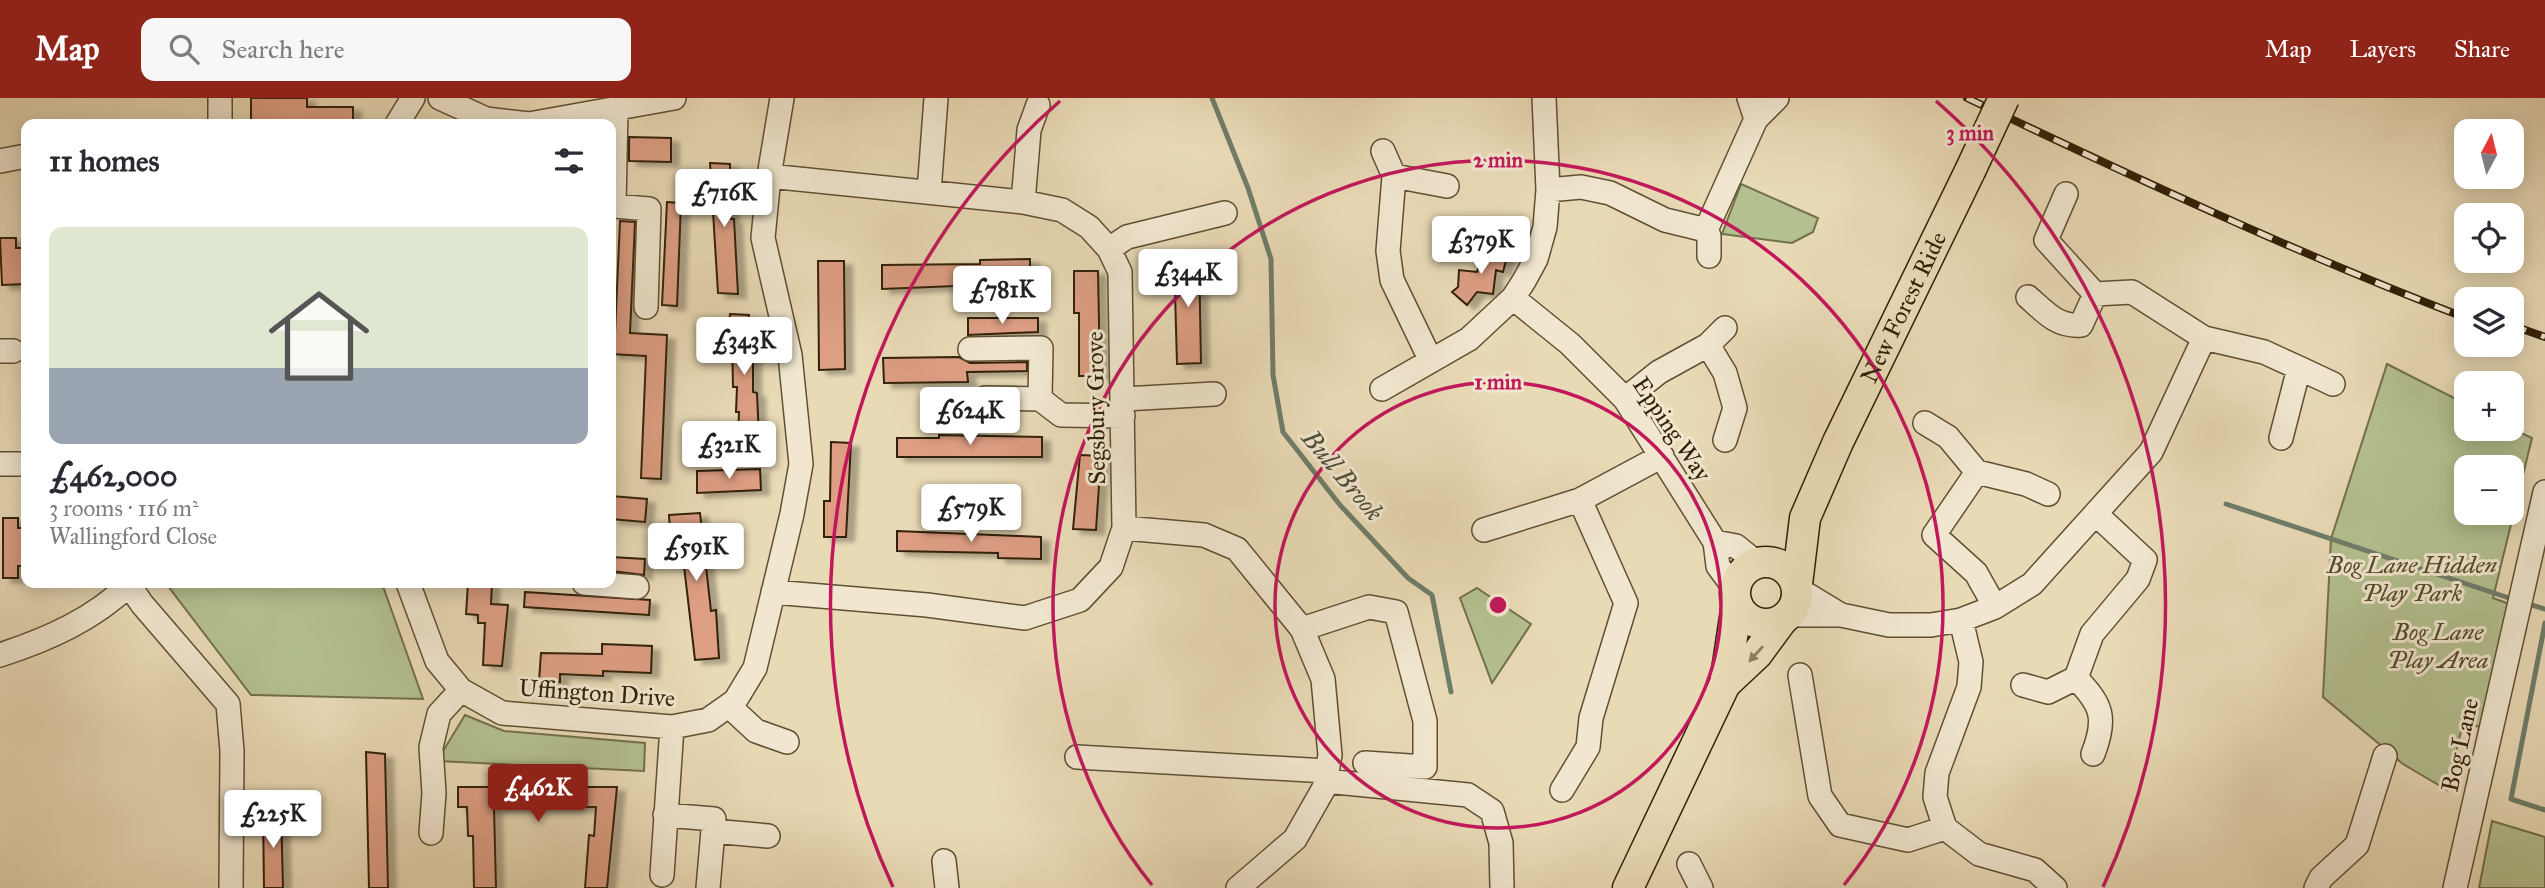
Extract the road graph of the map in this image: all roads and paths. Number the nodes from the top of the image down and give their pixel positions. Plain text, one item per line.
1 (220, 98) edge
2 (412, 98) edge
3 (440, 98) edge
4 (674, 98) edge
5 (782, 98) edge
6 (936, 98) edge
7 (1544, 98) edge
8 (1777, 98) edge
9 (2004, 98) edge
10 (1038, 105) dead end
11 (615, 107) junction
12 (1752, 108) edge
13 (220, 119) edge
14 (400, 119) edge
15 (486, 119) edge
16 (554, 119) edge
17 (615, 119) edge
18 (1383, 150) dead end
19 (21, 157) edge
20 (0, 161) edge
21 (769, 176) junction
22 (1394, 176) junction
23 (1447, 186) dead end
24 (1548, 190) junction
25 (929, 192) junction
26 (2066, 194) dead end
27 (1023, 202) junction
28 (616, 206) edge
29 (1225, 213) dead end
30 (1706, 230) junction
31 (1109, 248) junction
32 (1709, 256) dead end
33 (2095, 294) junction
34 (2028, 297) dead end
35 (1513, 298) junction
36 (646, 307) dead end
37 (1725, 328) dead end
38 (2204, 338) junction
39 (1708, 345) junction
40 (970, 349) dead end
41 (1431, 361) junction
42 (2299, 368) junction
43 (2333, 384) dead end
44 (1382, 389) dead end
45 (1214, 394) dead end
46 (985, 398) dead end
47 (1040, 398) junction
48 (1625, 399) junction
49 (1123, 407) junction
50 (1925, 423) dead end
51 (2281, 438) dead end
52 (1725, 440) dead end
53 (1662, 456) junction
54 (0, 464) edge
55 (21, 464) edge
56 (1977, 472) junction
57 (2545, 492) edge
58 (2048, 494) dead end
59 (1580, 500) junction
60 (2097, 515) junction
61 (1805, 518) junction
62 (1124, 528) junction
63 (1484, 530) dead end
64 (1714, 542) junction
65 (1759, 562) junction
66 (616, 585) edge
67 (637, 587) dead end
68 (126, 588) edge
69 (132, 588) edge
70 (410, 588) edge
71 (773, 592) junction
72 (1736, 596) junction
73 (1791, 602) junction
74 (1995, 607) junction
75 (1961, 620) junction
76 (1302, 629) junction
77 (0, 655) edge
78 (1800, 675) dead end
79 (2076, 678) junction
80 (1725, 684) junction
81 (2023, 685) dead end
82 (461, 690) junction
83 (729, 706) junction
84 (672, 727) junction
85 (787, 742) dead end
86 (2093, 754) dead end
87 (2385, 756) dead end
88 (1077, 757) dead end
89 (1365, 763) dead end
90 (1326, 776) junction
91 (1562, 790) dead end
92 (665, 815) junction
93 (1945, 828) junction
94 (713, 831) junction
95 (431, 833) dead end
96 (768, 836) dead end
97 (944, 861) dead end
98 (1689, 864) dead end
99 (662, 875) dead end
100 (231, 888) edge
101 (708, 888) edge
102 (720, 888) edge
103 (947, 888) edge
104 (1238, 888) edge
105 (1502, 888) edge
106 (1628, 888) edge
107 (1701, 888) edge
108 (2056, 888) edge
109 (2316, 888) edge
110 (2455, 888) edge

1 - 13 street
2 - 14 street
3 - 15 street
4 - 11 street
5 - 21 street, Uffington Drive
6 - 25 street
7 - 24 street
8 - 12 street
9 - 61 main road, New Forest Ride, bridge
10 - 27 street
11 - 16 street
11 - 17 street
12 - 30 street
18 - 22 street
19 - 20 street
21 - 25 street, Segsbury Grove
21 - 71 street, Uffington Drive
22 - 23 street
22 - 41 street
24 - 30 street
24 - 35 street
25 - 27 street, Segsbury Grove
26 - 33 street
27 - 31 street, Segsbury Grove
28 - 36 street
29 - 31 street
30 - 32 street
31 - 49 street, Segsbury Grove
33 - 34 street
33 - 38 street
35 - 41 street
35 - 48 street, Epping Way
37 - 39 street
38 - 42 street
38 - 60 street
39 - 48 street
39 - 52 street
40 - 47 street
41 - 44 street
42 - 43 street
42 - 51 street
45 - 49 street
46 - 47 street
47 - 49 street
48 - 53 street, Epping Way
49 - 62 street, Segsbury Grove
50 - 56 street
53 - 59 street
53 - 64 street, Epping Way
54 - 55 street
56 - 58 street
56 - 74 street
57 - 110 street, Bog Lane
59 - 63 street
59 - 91 street
60 - 74 street
60 - 79 street
61 - 65 main road, New Forest Ride
61 - 73 main road, New Forest Ride
62 - 71 street, Segsbury Grove
62 - 76 street
64 - 65 street
64 - 72 street, Epping Way
65 - 72 main road, New Forest Ride
65 - 73 main road
66 - 67 street
68 - 77 street
69 - 100 street
70 - 82 street, Uffington Drive
71 - 83 street, Uffington Drive
72 - 73 main road
72 - 80 main road, New Forest Ride
73 - 75 street
73 -> 80 main road, New Forest Ride
74 - 75 street
75 - 93 street
76 - 89 street
76 - 90 street
78 - 93 street
79 - 81 street
79 - 86 street
80 - 106 main road, New Forest Ride
82 - 84 street, Uffington Drive
82 - 95 street
83 - 84 street, Uffington Drive
83 - 85 street
84 - 92 street
87 - 109 street
88 - 90 street
90 - 104 street
90 - 105 street
92 - 94 street
92 - 99 street
93 - 108 street
94 - 96 street
94 - 101 street
97 - 103 street
98 - 107 street
101 - 102 street

